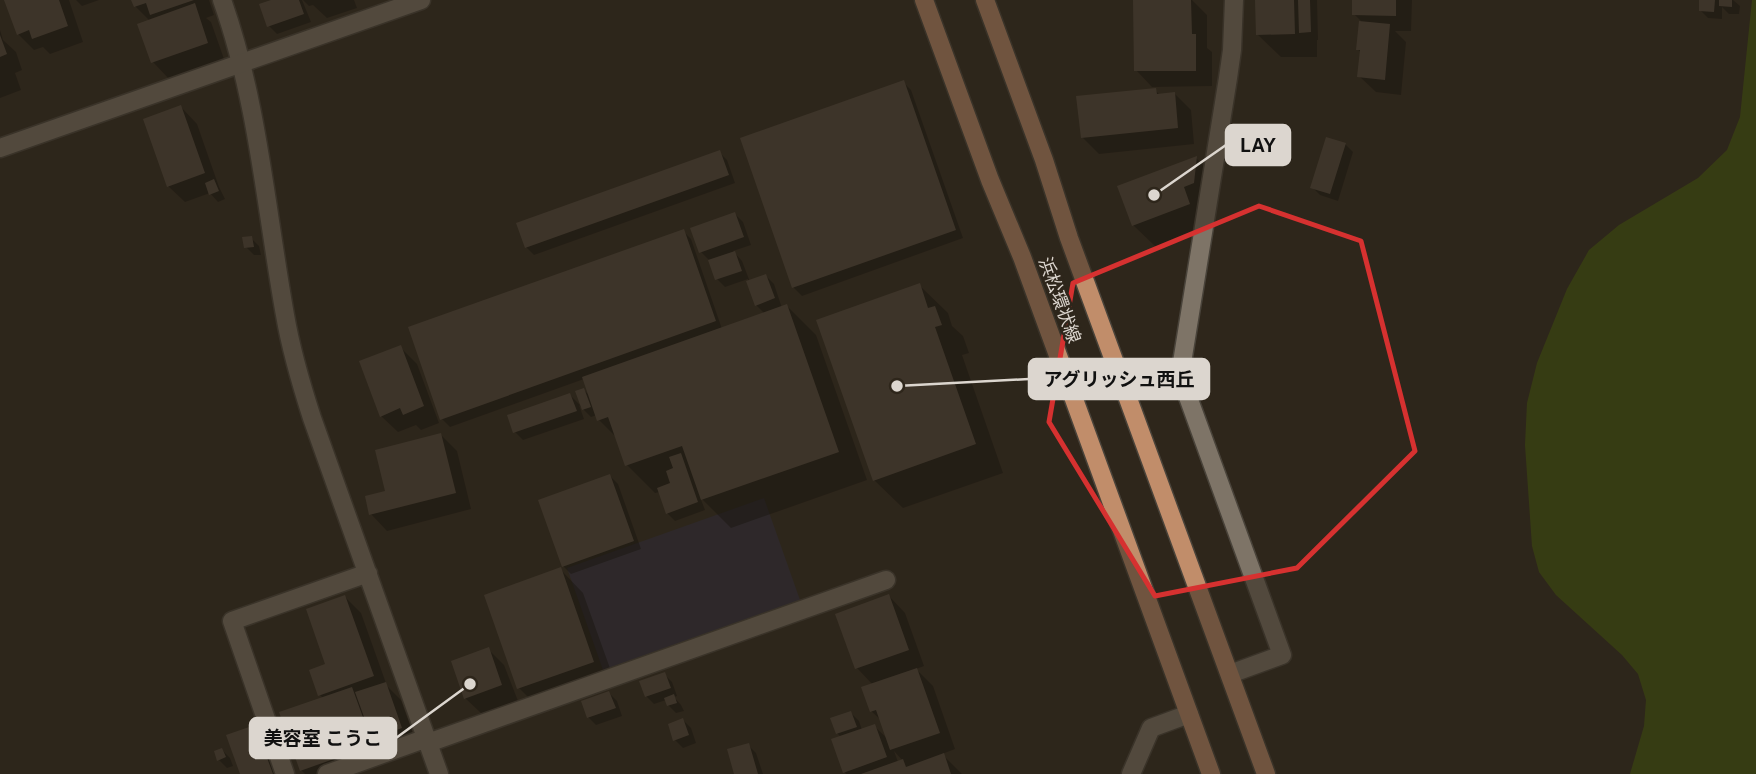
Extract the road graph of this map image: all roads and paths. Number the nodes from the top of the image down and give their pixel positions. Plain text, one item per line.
1 (222, 0) edge
2 (421, 0) edge
3 (924, 0) edge
4 (985, 0) edge
5 (1234, 0) edge
6 (241, 63) junction
7 (0, 148) edge
8 (368, 573) junction
9 (886, 580) dead end
10 (1230, 674) junction
11 (1189, 714) junction
12 (428, 741) junction
13 (285, 774) edge
14 (327, 774) edge
15 (439, 774) edge
16 (1130, 774) edge
17 (1212, 774) edge
18 (1266, 774) edge

1 - 6 street
2 - 6 street
3 - 11 main road, 浜松環状線
4 - 10 main road, 浜松環状線
5 - 10 street
6 - 7 street
6 - 8 street
8 - 12 street
8 - 13 street
9 - 12 street
10 - 18 main road, 浜松環状線
11 - 16 street
11 - 17 main road, 浜松環状線
12 - 14 street
12 - 15 street

